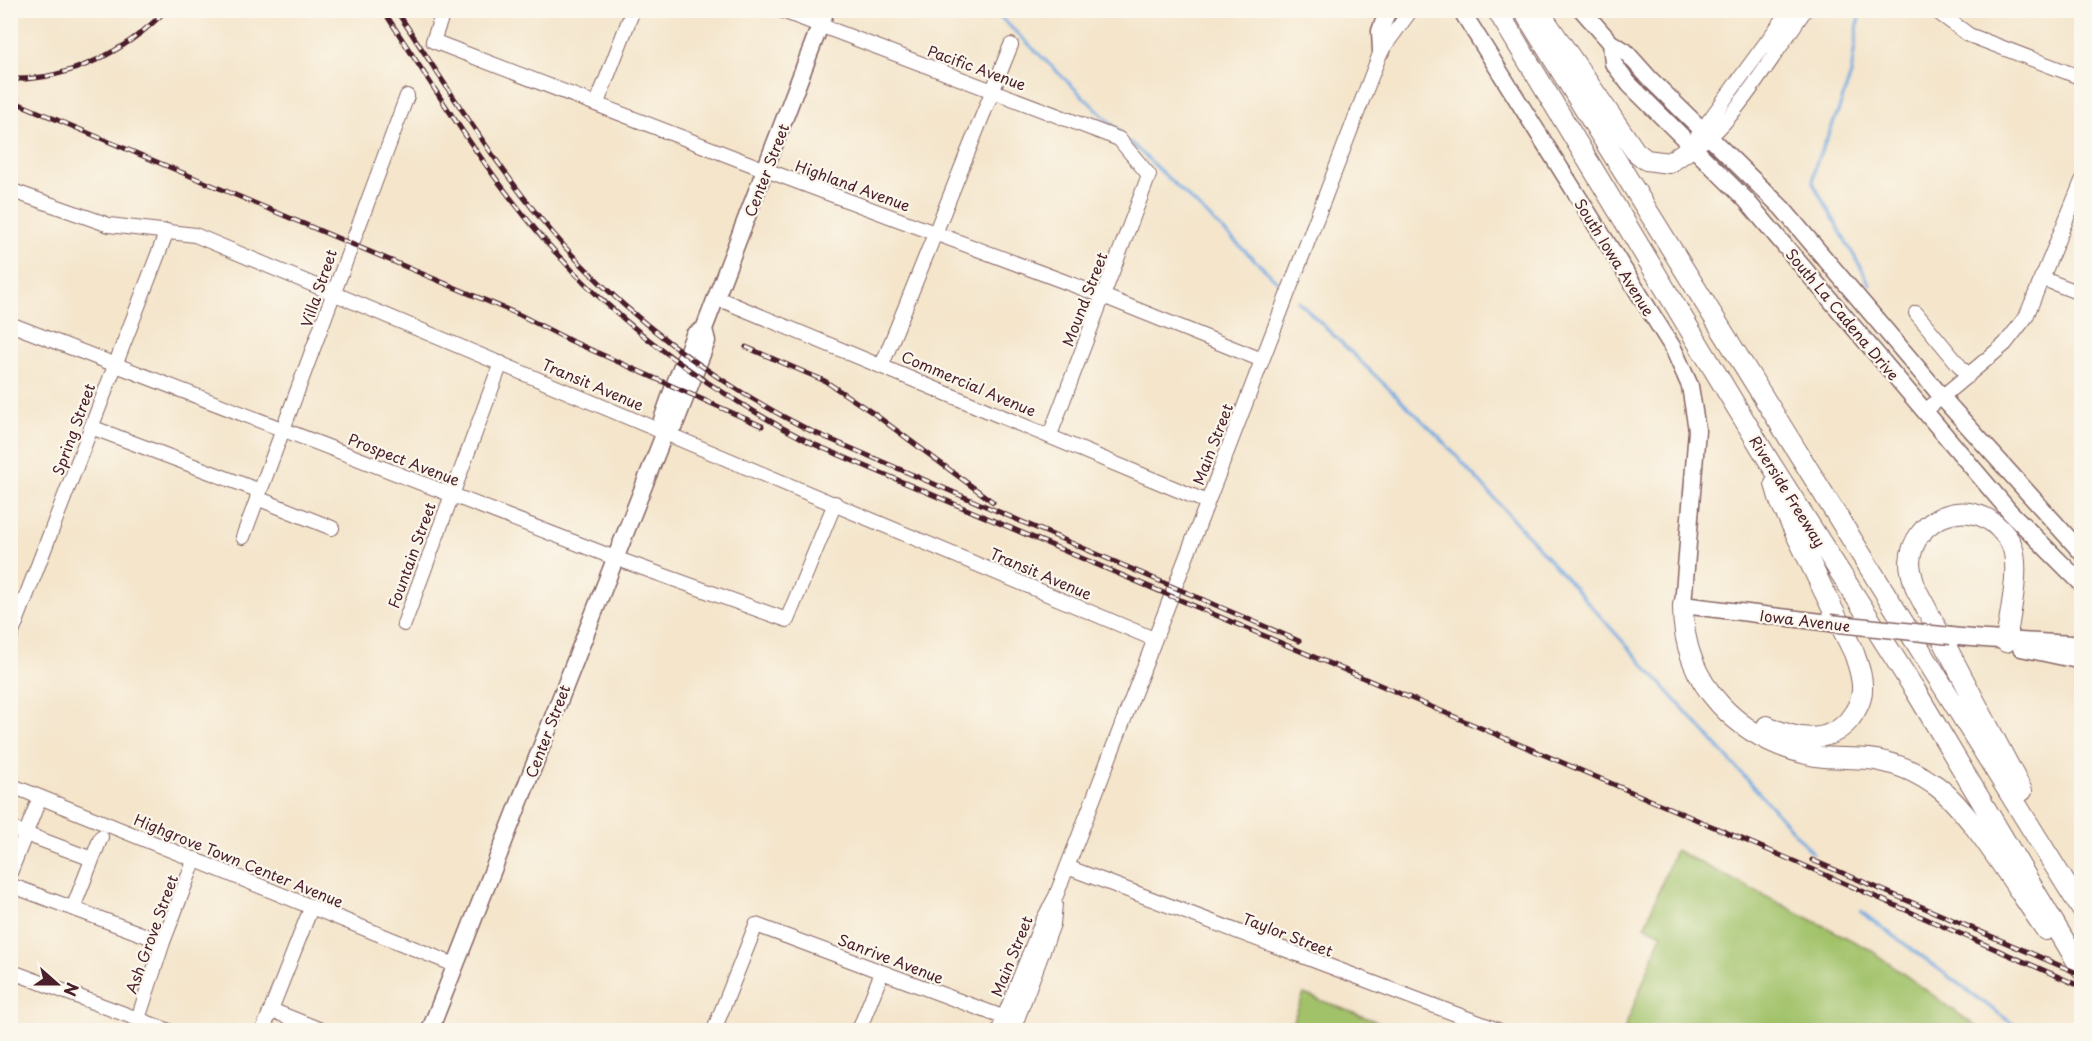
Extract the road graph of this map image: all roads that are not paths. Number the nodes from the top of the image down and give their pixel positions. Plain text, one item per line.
1 (444, 10) edge
2 (633, 10) edge
3 (780, 10) edge
4 (826, 10) edge
5 (1388, 10) edge
6 (1411, 10) edge
7 (1461, 10) edge
8 (1497, 10) edge
9 (1523, 10) edge
10 (1538, 10) edge
11 (1582, 10) edge
12 (1790, 10) edge
13 (1805, 10) edge
14 (1935, 10) edge
15 (820, 27) junction
16 (1611, 43) junction
17 (1011, 45) dead end
18 (1381, 51) junction
19 (2082, 78) edge
20 (993, 90) junction
21 (407, 96) dead end
22 (597, 103) junction
23 (1706, 134) junction
24 (1692, 147) junction
25 (766, 170) junction
26 (1149, 175) joint
27 (2082, 181) edge
28 (10, 190) edge
29 (167, 231) junction
30 (935, 233) junction
31 (2042, 278) junction
32 (335, 294) junction
33 (2082, 294) edge
34 (1103, 296) junction
35 (717, 298) junction
36 (1916, 313) dead end
37 (10, 324) edge
38 (1262, 360) junction
39 (501, 363) junction
40 (115, 365) junction
41 (882, 365) junction
42 (1968, 376) junction
43 (1942, 395) junction
44 (1925, 411) junction
45 (91, 427) junction
46 (283, 430) junction
47 (664, 432) junction
48 (1050, 435) junction
49 (1769, 461) junction
50 (259, 495) junction
51 (452, 495) junction
52 (835, 502) junction
53 (1207, 502) junction
54 (332, 528) dead end
55 (243, 537) dead end
56 (2082, 553) edge
57 (615, 558) junction
58 (2082, 584) edge
59 (1683, 605) junction
60 (404, 624) dead end
61 (10, 638) edge
62 (1154, 639) junction
63 (2006, 642) junction
64 (2082, 645) edge
65 (2082, 661) edge
66 (10, 785) edge
67 (40, 797) junction
68 (10, 828) edge
69 (25, 834) junction
70 (101, 837) dead end
71 (92, 859) junction
72 (195, 859) junction
73 (1067, 867) junction
74 (10, 873) edge
75 (10, 885) edge
76 (2078, 903) edge
77 (73, 908) junction
78 (311, 908) junction
79 (163, 942) junction
80 (455, 965) junction
81 (2082, 970) edge
82 (10, 971) edge
83 (882, 972) junction
84 (2082, 976) edge
85 (271, 1010) junction
86 (138, 1019) junction
87 (1008, 1025) edge
88 (312, 1029) edge
89 (167, 1030) edge
90 (263, 1030) edge
91 (430, 1030) edge
92 (714, 1030) edge
93 (859, 1030) edge
94 (1498, 1030) edge

1 - 22 street, Highland Avenue
2 - 22 street
3 - 15 street, Pacific Avenue
4 - 15 main road, Center Street
5 - 18 main road
6 - 18 street, Main Street
7 - 59 main road, South Iowa Avenue
8 - 49 highway, Riverside Freeway
9 - 76 highway, Riverside Freeway
10 - 24 highway
11 - 16 main road, South La Cadena Drive
12 - 23 street
13 - 23 street
14 - 19 street
15 - 20 street, Pacific Avenue
15 - 25 main road, Center Street
16 - 23 main road, South La Cadena Drive
16 - 24 main road, South La Cadena Drive
17 - 20 street
18 - 38 street, Main Street
20 - 26 street, Pacific Avenue
20 - 30 street
21 - 32 street, Villa Street
22 - 25 street, Highland Avenue
23 - 24 street
23 - 43 main road, South La Cadena Drive
24 - 44 main road, South La Cadena Drive
25 - 30 street, Highland Avenue
25 - 35 main road, Center Street
26 - 34 street, Mound Street
27 - 31 street
28 - 29 street, Transit Avenue
29 - 32 street, Transit Avenue
29 - 40 street, Spring Street
30 - 34 street, Highland Avenue
30 - 41 street
31 - 33 street
31 - 42 street
32 - 39 street, Transit Avenue
32 - 46 street, Villa Street
34 - 38 street, Highland Avenue
34 - 48 street, Mound Street
35 - 41 street, Commercial Avenue
35 - 47 main road, Center Street
36 - 42 street
37 - 40 street, Prospect Avenue
38 - 53 street, Main Street
39 - 47 street, Transit Avenue
39 - 51 street, Fountain Street
40 - 45 street, Spring Street
40 - 46 street, Prospect Avenue
41 - 48 street, Commercial Avenue
42 - 43 street
43 - 44 street
43 - 56 main road, South La Cadena Drive
44 - 58 main road, South La Cadena Drive
45 - 50 street
45 - 61 street, Spring Street
46 - 50 street, Villa Street
46 - 51 street, Prospect Avenue
47 - 52 street, Transit Avenue
47 - 57 main road, Center Street
48 - 53 street, Commercial Avenue
49 - 59 highway
49 - 81 highway, Riverside Freeway
50 - 54 street
50 - 55 street, Villa Street
51 - 57 street, Prospect Avenue
51 - 60 street, Fountain Street
52 - 57 street, Prospect Avenue
52 - 62 street, Transit Avenue
53 - 62 street, Main Street
57 - 80 main road, Center Street
59 - 63 main road, Iowa Avenue, bridge
59 - 84 highway
62 - 73 street, Main Street
63 - 64 main road, Iowa Avenue
63 - 65 main road, Iowa Avenue
63 - 76 highway
66 - 67 street, Highgrove Town Center Avenue
67 - 69 street
67 - 72 street, Highgrove Town Center Avenue
68 - 69 street
69 - 71 street
69 - 74 street
70 - 71 street
71 - 77 street
72 - 78 street, Highgrove Town Center Avenue
72 - 79 street, Ash Grove Street
73 - 87 street, Main Street
73 - 94 street, Taylor Street
75 - 77 street
77 - 79 street
78 - 80 street, Highgrove Town Center Avenue
78 - 85 street
79 - 86 street, Ash Grove Street
80 - 91 main road, Center Street
82 - 86 street
83 - 87 street, Sanrive Avenue
83 - 92 street, Sanrive Avenue
83 - 93 street
85 - 88 street
85 - 90 street
86 - 89 street

